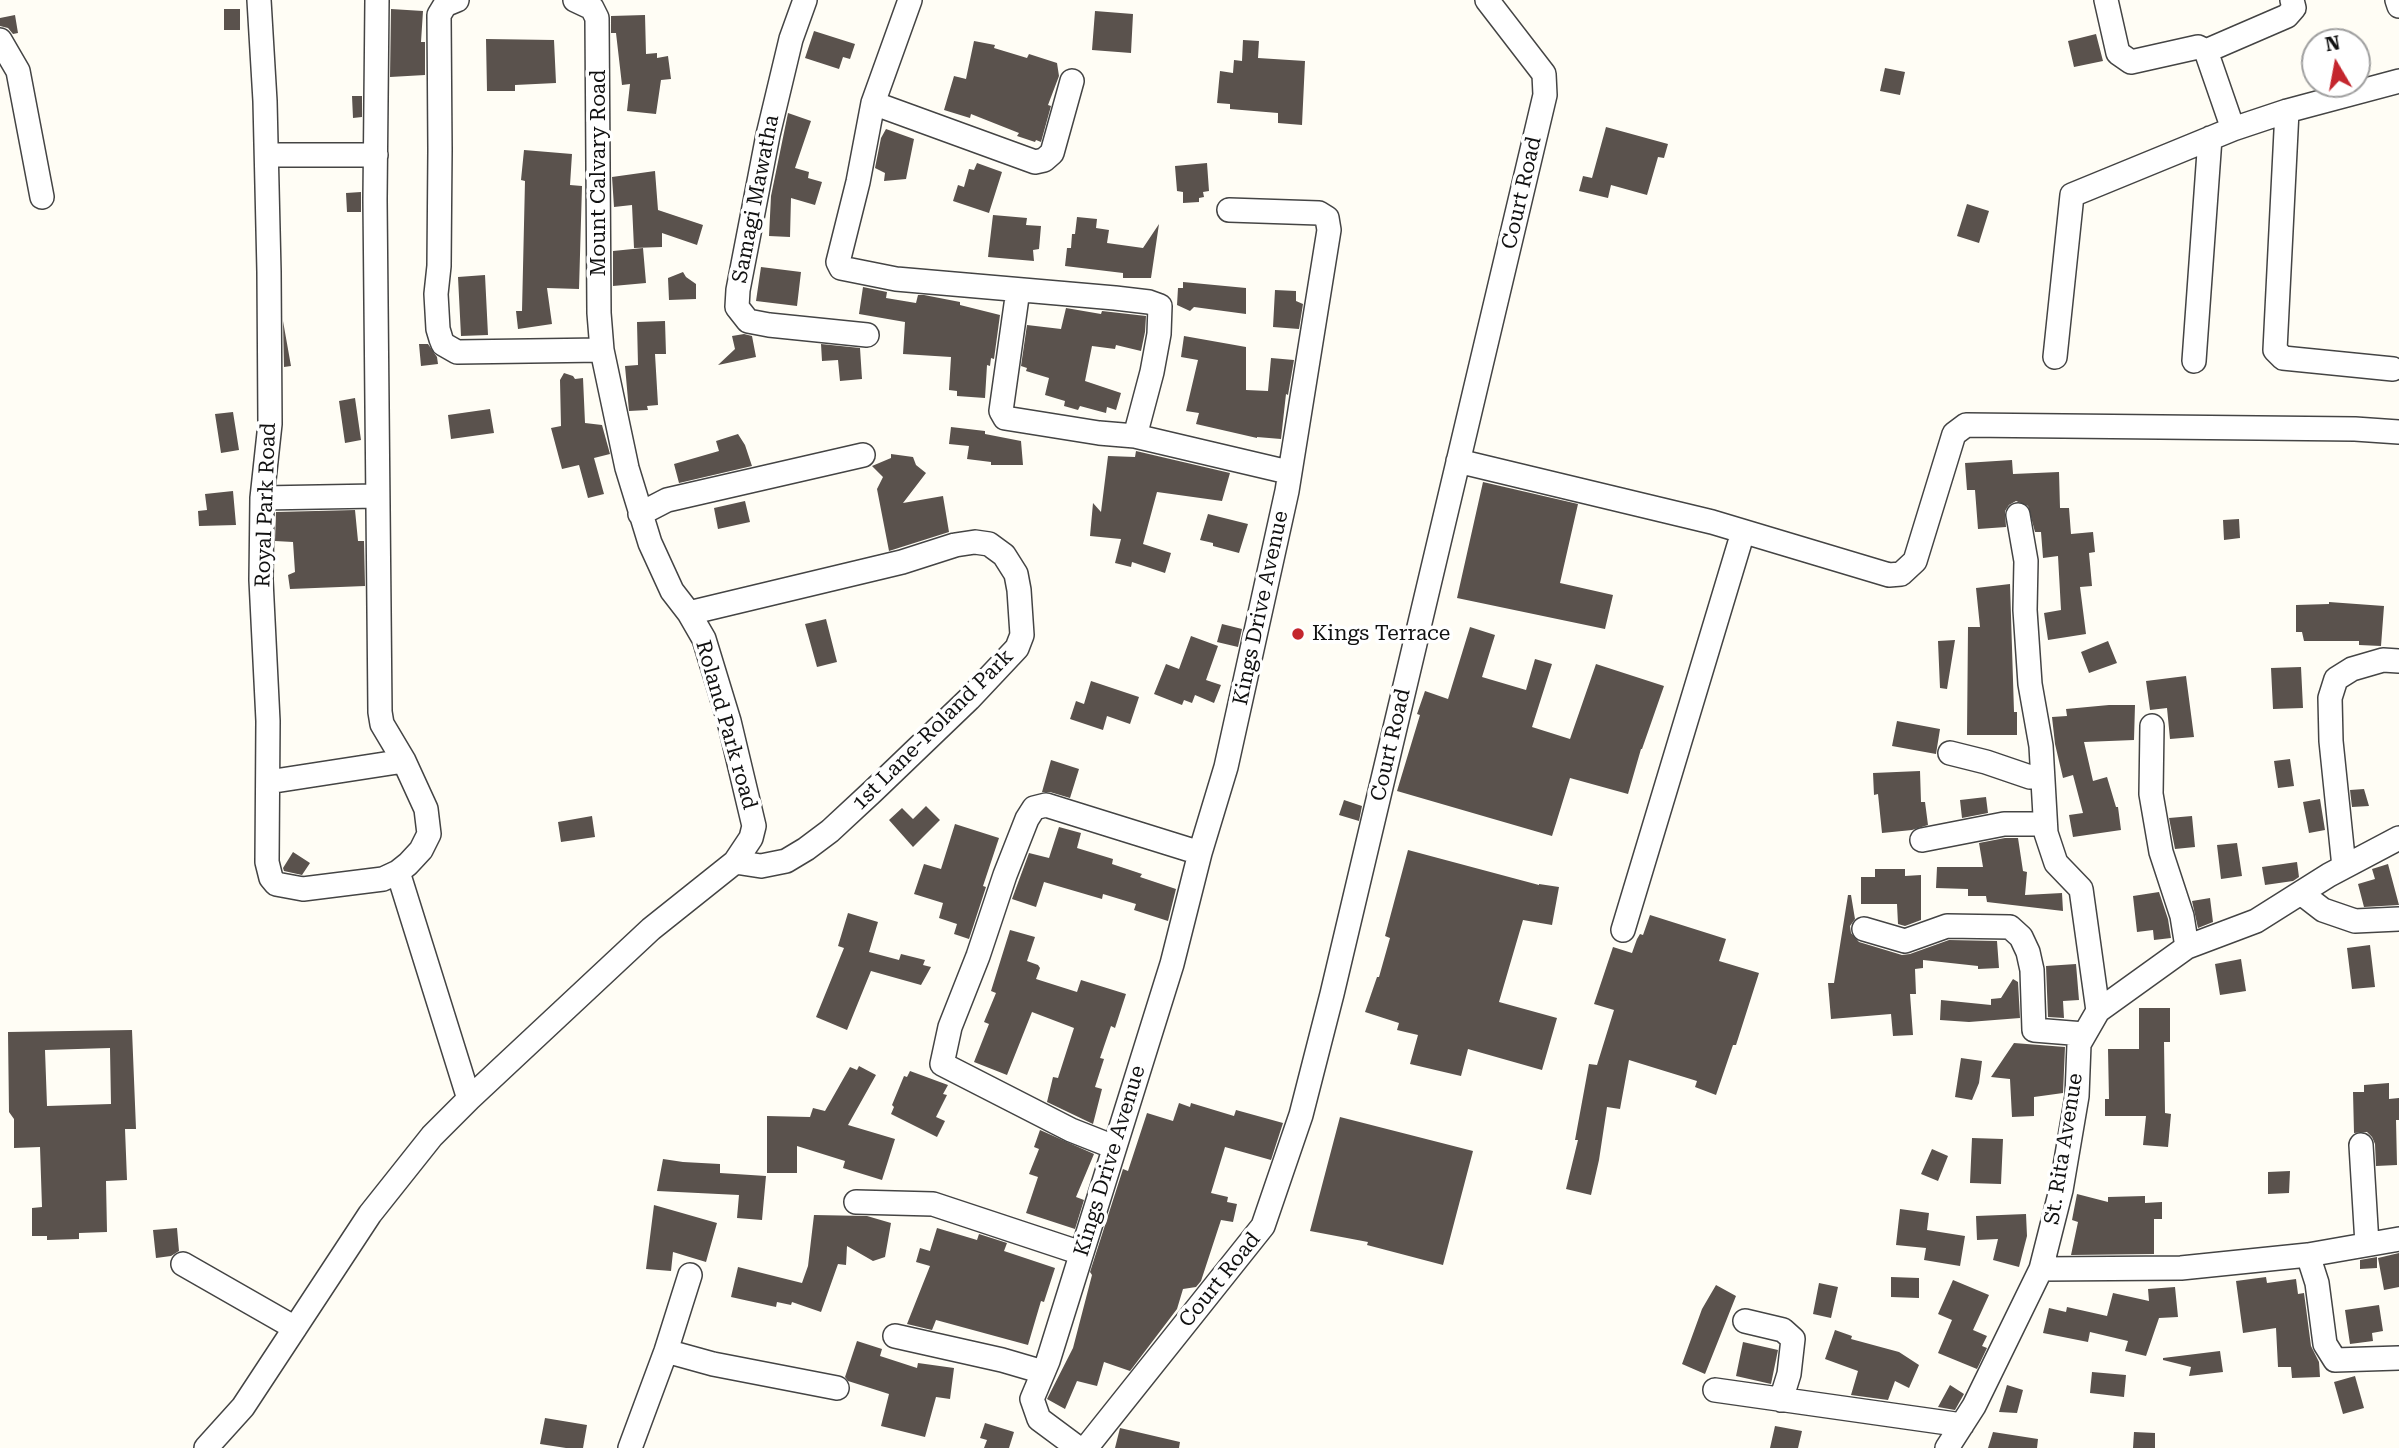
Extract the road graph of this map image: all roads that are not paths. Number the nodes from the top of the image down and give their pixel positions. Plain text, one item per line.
1 (259, 0) edge
2 (377, 0) edge
3 (457, 0) edge
4 (805, 0) edge
5 (910, 0) edge
6 (1487, 0) edge
7 (2106, 0) edge
8 (2292, 0) edge
9 (2397, 0) edge
10 (579, 2) edge
11 (2399, 6) edge
12 (0, 40) edge
13 (2206, 51) junction
14 (1072, 81) dead end
15 (2399, 81) edge
16 (873, 103) junction
17 (2287, 111) junction
18 (2233, 129) junction
19 (2210, 138) junction
20 (267, 155) junction
21 (376, 155) junction
22 (42, 197) dead end
23 (1228, 211) dead end
24 (1018, 290) junction
25 (867, 335) dead end
26 (602, 349) junction
27 (2055, 357) dead end
28 (2194, 361) dead end
29 (2393, 369) dead end
30 (2399, 432) edge
31 (1135, 436) junction
32 (863, 455) dead end
33 (1458, 461) junction
34 (1288, 472) junction
35 (377, 496) junction
36 (262, 498) junction
37 (640, 514) junction
38 (2018, 515) dead end
39 (1743, 532) junction
40 (689, 613) junction
41 (2399, 661) edge
42 (2152, 726) dead end
43 (1950, 753) dead end
44 (404, 761) junction
45 (2042, 776) junction
46 (268, 782) junction
47 (2045, 824) junction
48 (2399, 838) edge
49 (1922, 840) dead end
50 (1200, 853) junction
51 (735, 862) junction
52 (2344, 867) junction
53 (398, 872) junction
54 (2301, 893) junction
55 (2399, 919) edge
56 (1864, 929) dead end
57 (1623, 930) dead end
58 (2187, 947) junction
59 (2098, 1011) junction
60 (2084, 1034) junction
61 (469, 1099) junction
62 (2361, 1145) dead end
63 (1114, 1147) junction
64 (856, 1202) dead end
65 (2399, 1239) edge
66 (2367, 1244) junction
67 (1081, 1253) junction
68 (2308, 1255) junction
69 (183, 1264) dead end
70 (2041, 1269) junction
71 (690, 1275) dead end
72 (1745, 1321) dead end
73 (295, 1328) junction
74 (895, 1336) dead end
75 (666, 1351) junction
76 (2399, 1358) edge
77 (1043, 1372) junction
78 (837, 1388) dead end
79 (1715, 1390) dead end
80 (1781, 1400) junction
81 (1962, 1425) junction
82 (206, 1448) edge
83 (630, 1448) edge
84 (1078, 1448) edge
85 (1086, 1448) edge
86 (1947, 1448) edge

1 - 20 street, Royal Park Road
2 - 21 street, Royal Park Road
3 - 26 street
4 - 25 street, Samagi Mawatha
5 - 16 street
6 - 33 street, Court Road
7 - 13 street
8 - 13 street
9 - 11 street
10 - 26 street, Mount Calvary Road
12 - 22 street
13 - 18 street
14 - 16 street
15 - 17 street
16 - 24 street
17 - 18 street
17 - 29 street
18 - 19 street
19 - 27 street
19 - 28 street
20 - 21 street
20 - 36 street, Royal Park Road
21 - 35 street, Royal Park Road
23 - 34 street, Kings Drive Avenue
24 - 31 street
24 - 31 street
26 - 37 street, Roland Park road
30 - 39 street
31 - 34 street
32 - 37 street
33 - 39 street
33 - 85 street, Court Road
34 - 50 street, Kings Drive Avenue
35 - 36 street
35 - 44 street, Royal Park Road
36 - 46 street, Royal Park Road
37 - 40 street, Roland Park road
38 - 45 street
39 - 57 street
40 - 51 street, Roland Park road
40 - 51 street, 1st Lane-Roland Park
41 - 52 street
42 - 58 street
43 - 45 street
44 - 46 street
44 - 53 street, Royal Park Road
45 - 47 street
46 - 53 street, Royal Park Road
47 - 49 street
47 - 59 street
48 - 52 street, St. Rita Avenue
50 - 63 street, Kings Drive Avenue
50 - 63 street
51 - 61 street
52 - 54 street, St. Rita Avenue
53 - 61 street
54 - 55 street
54 - 58 street, St. Rita Avenue
56 - 60 street
58 - 59 street, St. Rita Avenue
59 - 60 street, St. Rita Avenue
60 - 70 street, St. Rita Avenue
61 - 73 street
62 - 66 street
63 - 67 street, Kings Drive Avenue
64 - 67 street
65 - 66 street
66 - 68 street
67 - 77 street, Kings Drive Avenue
68 - 70 street
68 - 76 street
69 - 73 street
70 - 81 street, St. Rita Avenue
71 - 75 street
72 - 80 street
73 - 82 street
74 - 77 street
75 - 78 street
75 - 83 street
77 - 84 street, Kings Drive Avenue
79 - 80 street
80 - 81 street
81 - 86 street, St. Rita Avenue

